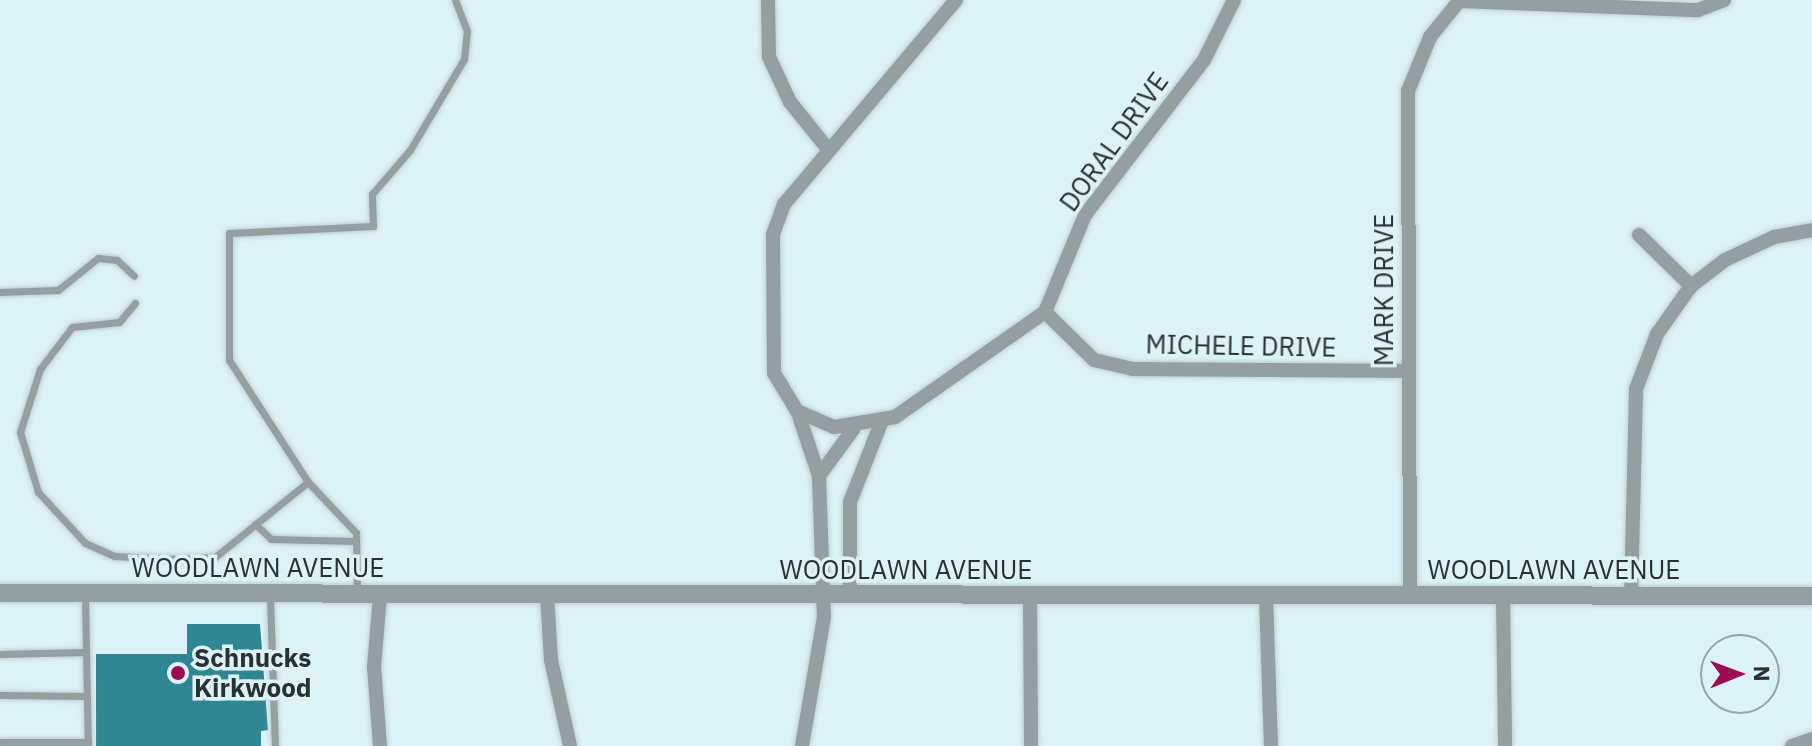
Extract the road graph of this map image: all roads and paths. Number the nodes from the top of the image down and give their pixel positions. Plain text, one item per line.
1 (455, 0) edge
2 (768, 0) edge
3 (956, 0) edge
4 (1234, 0) edge
5 (1460, 0) edge
6 (1724, 0) edge
7 (827, 148) junction
8 (1812, 230) edge
9 (1639, 235) dead end
10 (134, 276) dead end
11 (1691, 286) junction
12 (0, 292) edge
13 (135, 303) dead end
14 (1045, 312) junction
15 (1408, 371) junction
16 (797, 411) junction
17 (881, 423) junction
18 (854, 428) junction
19 (819, 476) junction
20 (308, 482) junction
21 (255, 524) junction
22 (356, 541) junction
23 (0, 593) edge
24 (85, 593) junction
25 (270, 594) junction
26 (357, 595) junction
27 (380, 595) junction
28 (547, 595) junction
29 (822, 596) junction
30 (850, 596) junction
31 (1030, 596) junction
32 (1266, 596) junction
33 (1410, 596) junction
34 (1503, 596) junction
35 (1631, 596) junction
36 (1812, 596) edge
37 (86, 652) junction
38 (0, 654) edge
39 (0, 695) edge
40 (87, 696) junction
41 (1812, 739) edge
42 (0, 742) edge
43 (88, 744) edge
44 (275, 746) edge
45 (380, 746) edge
46 (570, 746) edge
47 (802, 746) edge
48 (1031, 746) edge
49 (1271, 746) edge
50 (1505, 746) edge
51 (1792, 746) edge

1 - 20 lane
2 - 7 street
3 - 7 street
4 - 14 street, DORAL DRIVE
5 - 6 street
5 - 15 street, MARK DRIVE
7 - 16 street
8 - 11 street
9 - 11 street
10 - 12 lane
11 - 35 street
13 - 21 lane
14 - 15 street, MICHELE DRIVE
14 - 17 street
15 - 33 street, MARK DRIVE
16 - 18 street
16 - 19 street
17 - 18 street
17 - 30 street
18 - 19 street
19 - 29 street
20 - 21 lane
20 - 22 lane
21 - 22 lane
22 - 26 lane
23 - 24 street, WOODLAWN AVENUE
24 - 25 street, WOODLAWN AVENUE
24 - 37 lane
25 - 26 street, WOODLAWN AVENUE
25 - 44 lane
26 - 27 street, WOODLAWN AVENUE
27 - 28 street, WOODLAWN AVENUE
27 - 45 street
28 - 29 street, WOODLAWN AVENUE
28 - 46 street
29 - 30 street, WOODLAWN AVENUE
29 - 47 street
30 - 31 street, WOODLAWN AVENUE
31 - 32 street, WOODLAWN AVENUE
31 - 48 street
32 - 33 street, WOODLAWN AVENUE
32 - 49 street
33 - 34 street, WOODLAWN AVENUE
34 - 35 street, WOODLAWN AVENUE
34 - 50 street
35 - 36 street, WOODLAWN AVENUE
37 - 38 lane
37 - 40 lane
39 - 40 lane
40 - 43 lane
41 - 51 street
42 - 43 lane

